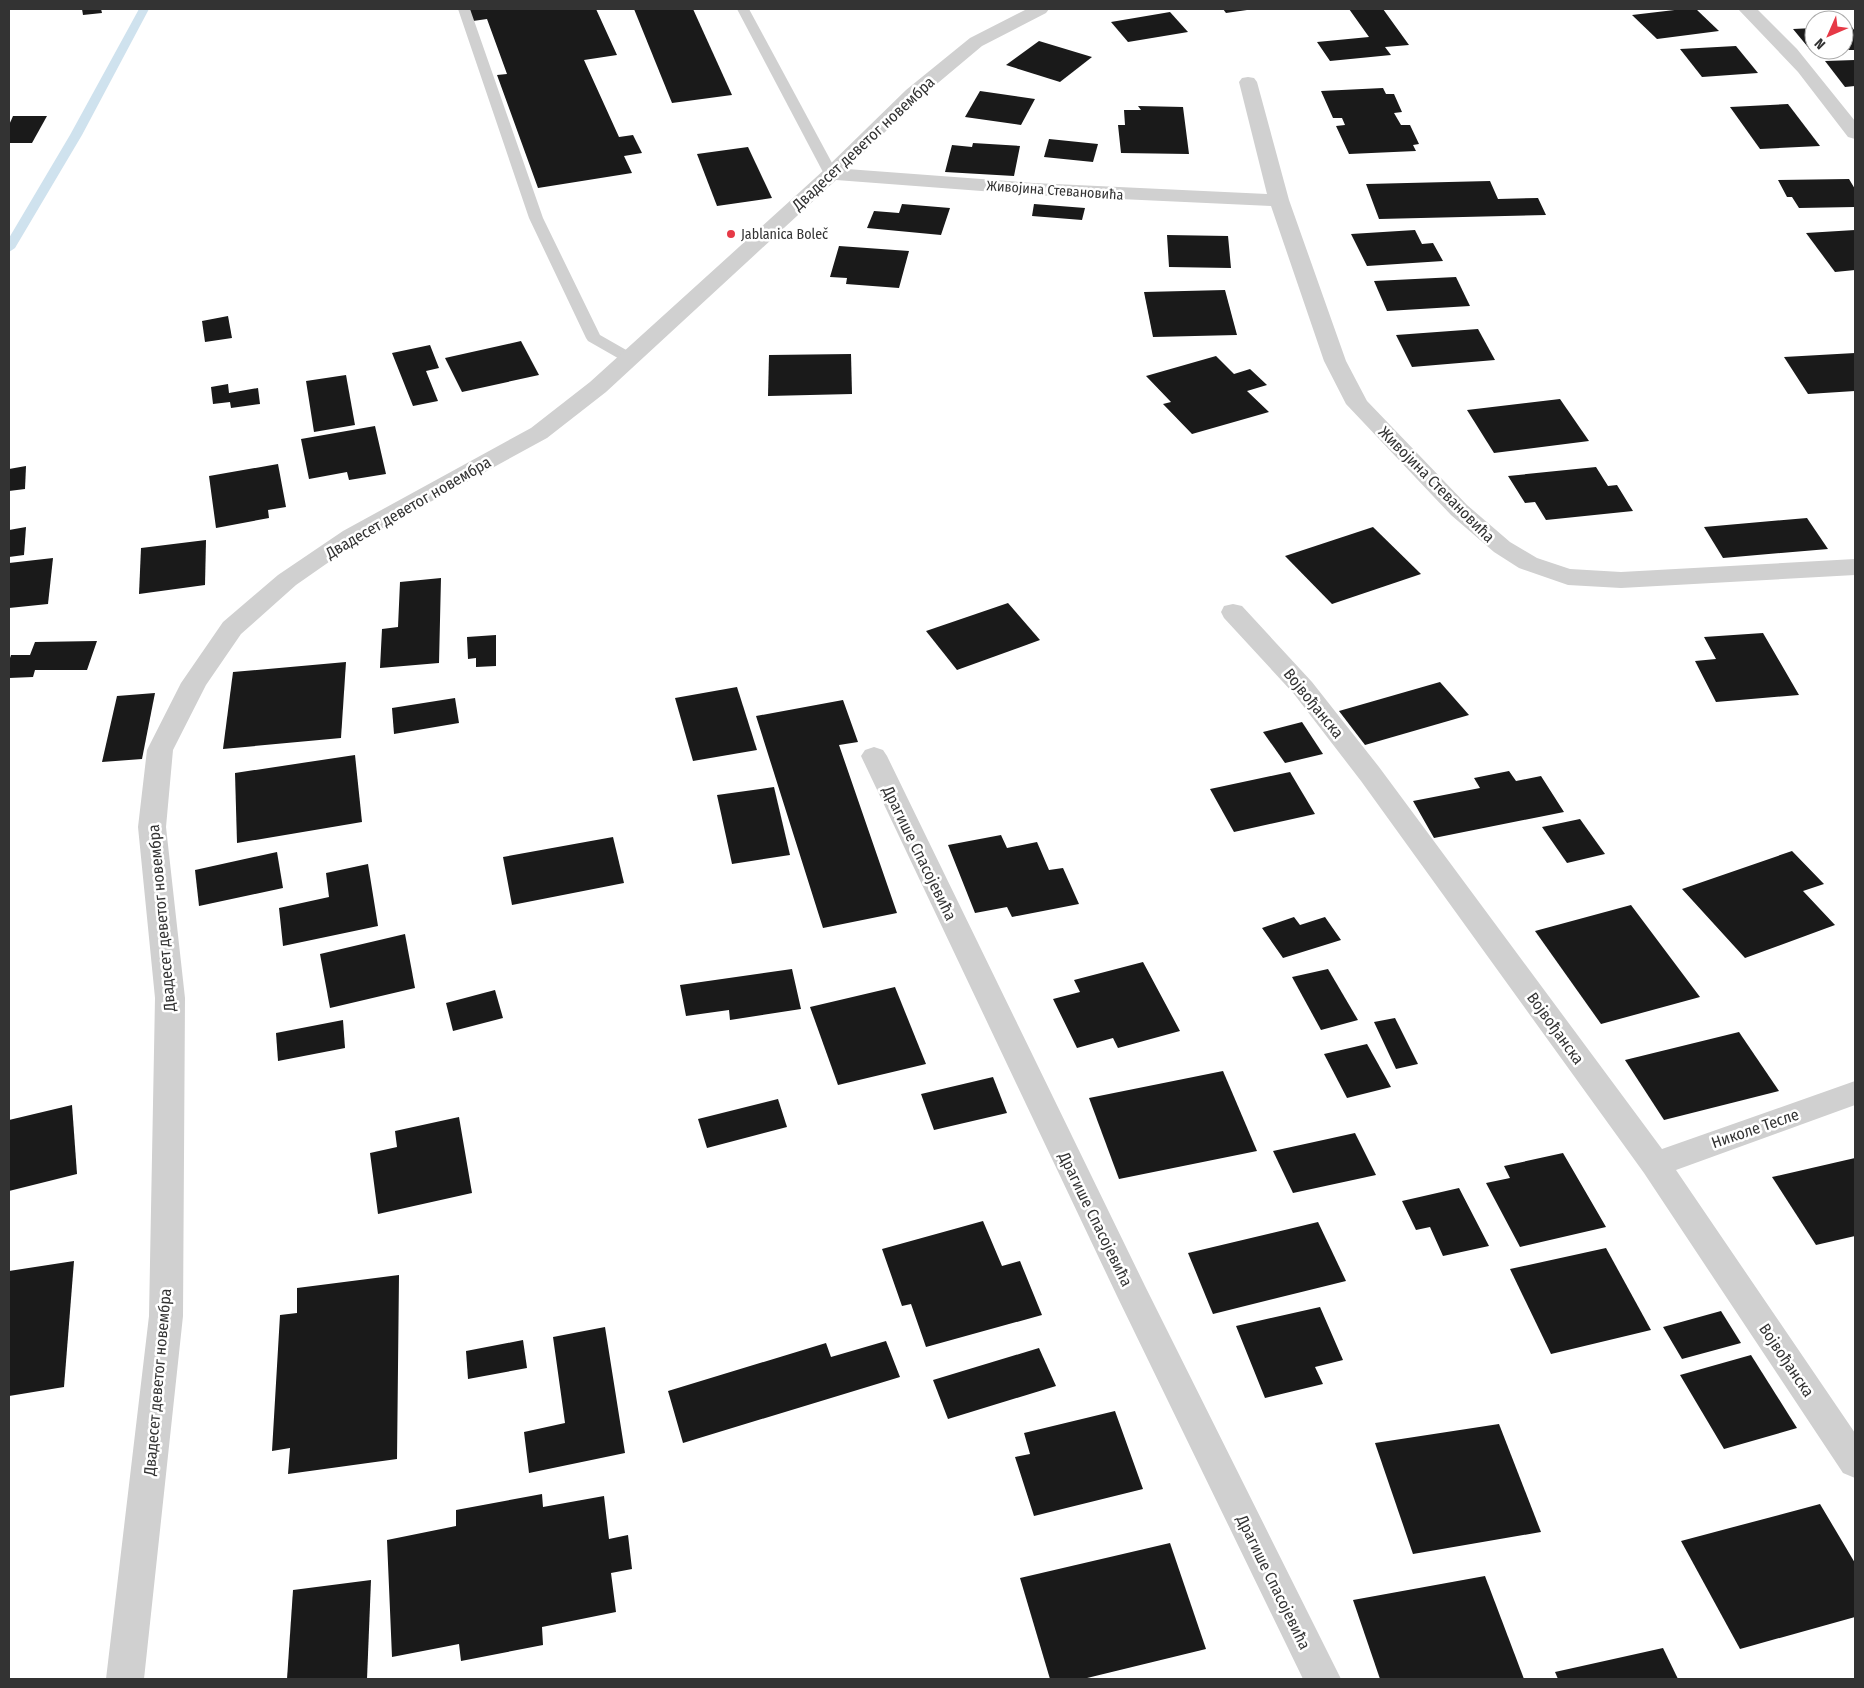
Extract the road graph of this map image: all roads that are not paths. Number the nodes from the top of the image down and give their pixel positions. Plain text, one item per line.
1 (464, 9) edge
2 (743, 9) edge
3 (1040, 9) edge
4 (1747, 9) edge
5 (1248, 82) dead end
6 (1855, 133) edge
7 (830, 174) junction
8 (1279, 200) junction
9 (629, 358) junction
10 (1855, 567) edge
11 (1233, 612) dead end
12 (874, 756) dead end
13 (1855, 1093) edge
14 (1655, 1164) junction
15 (1855, 1462) edge
16 (125, 1679) edge
17 (1322, 1679) edge

1 - 9 lane
2 - 7 lane
3 - 7 street, Двадесет деветог новембра
4 - 6 street
5 - 8 street, Живојина Стевановића
7 - 8 street, Живојина Стевановића
7 - 9 street, Двадесет деветог новембра
8 - 10 street, Живојина Стевановића
9 - 16 street, Двадесет деветог новембра
11 - 14 street, Војвођанска
12 - 17 street, Драгише Спасојевића
13 - 14 street, Николе Тесле
14 - 15 street, Војвођанска

